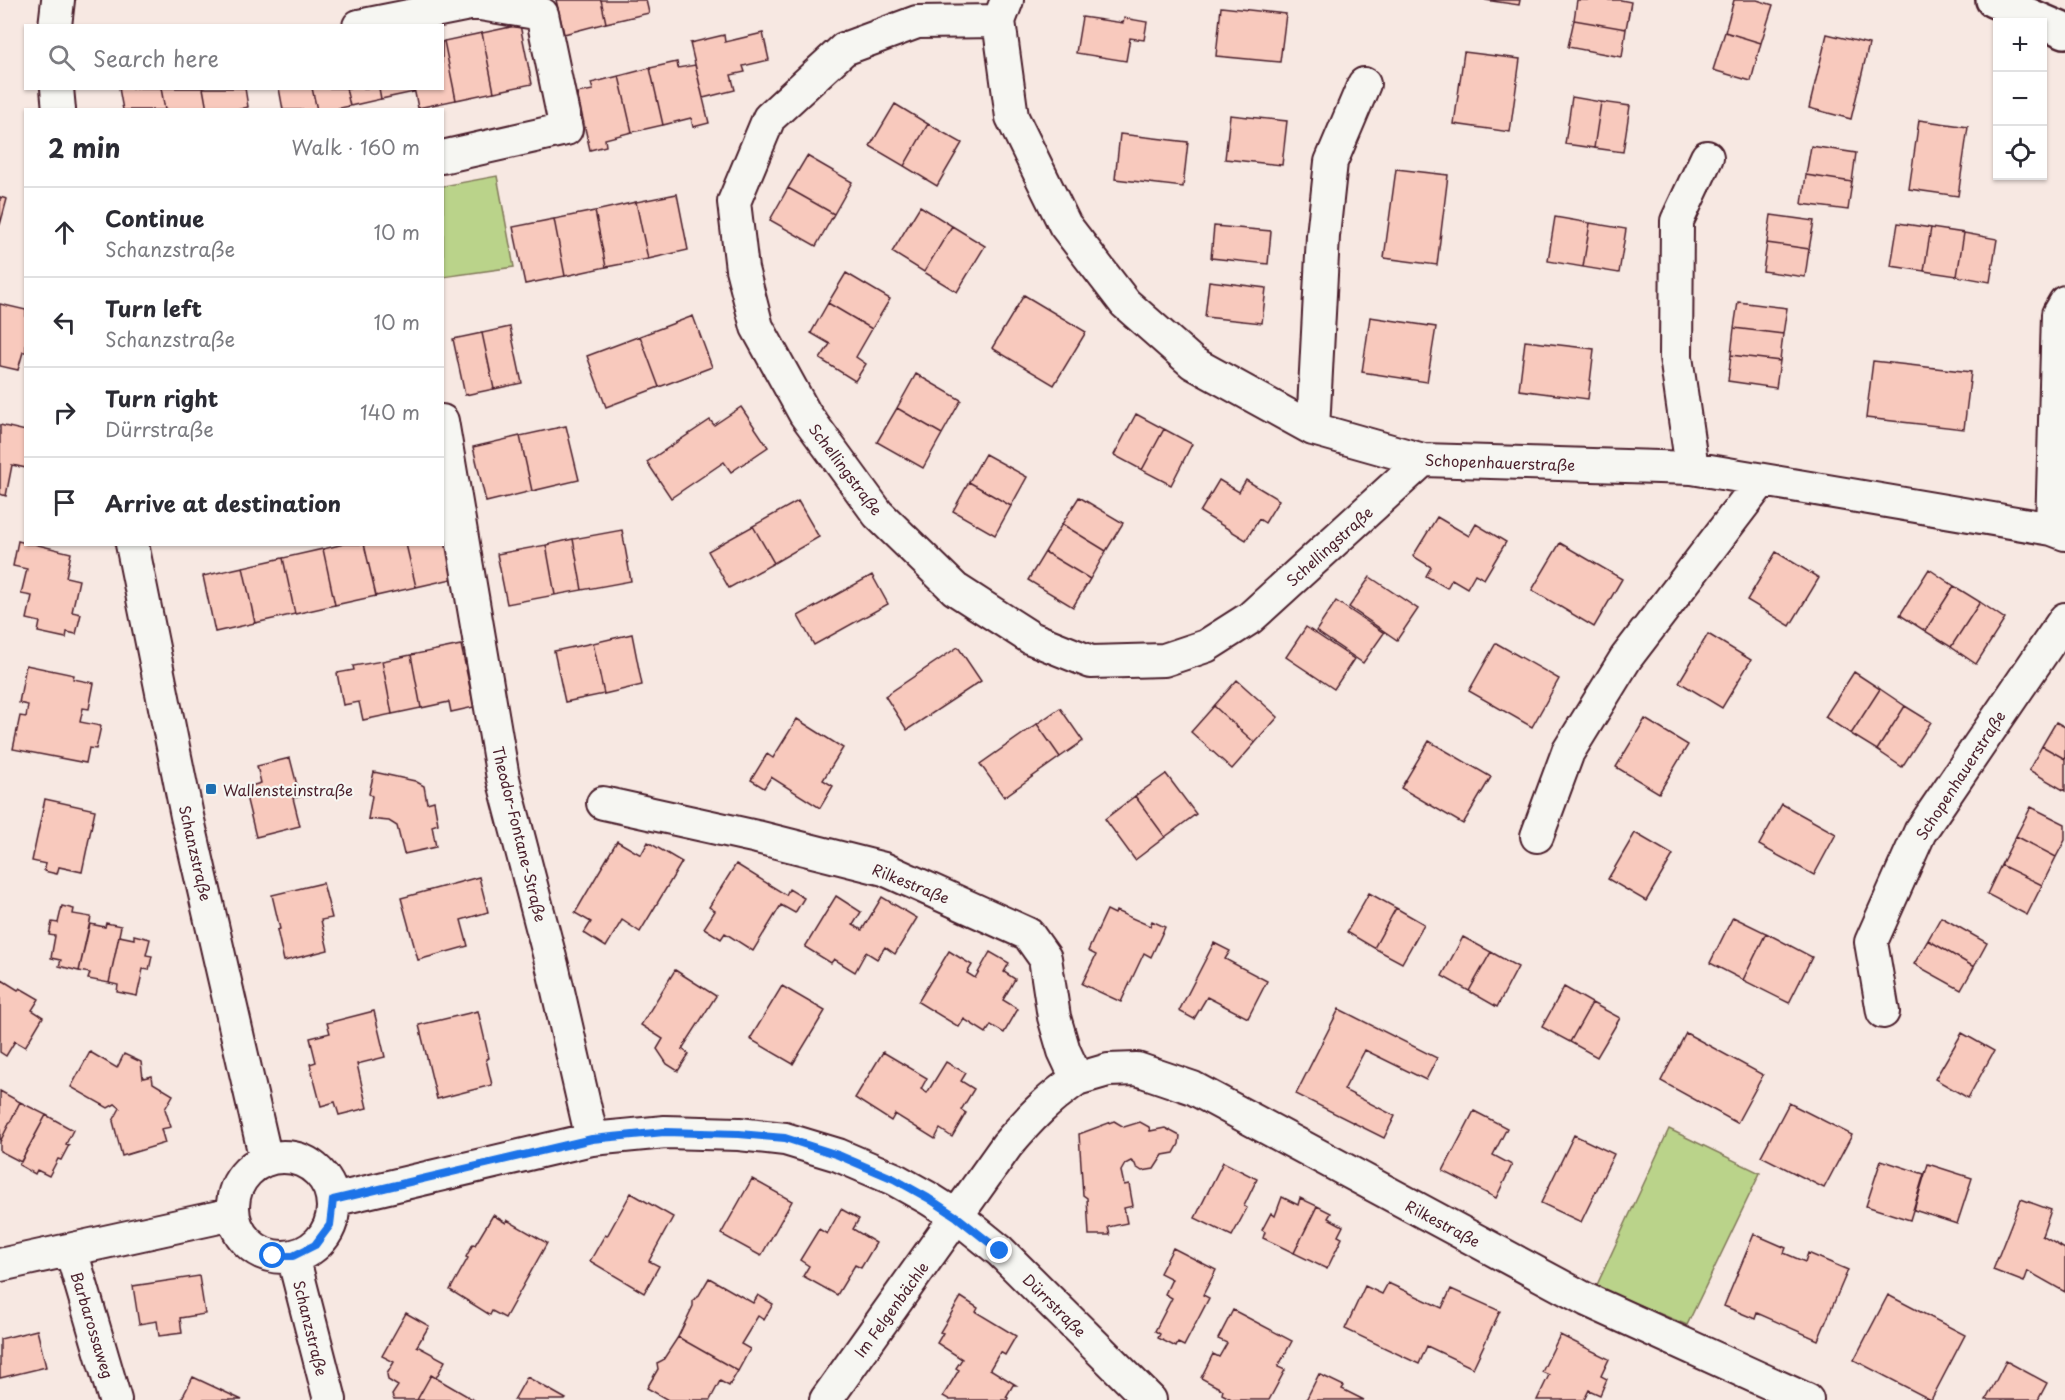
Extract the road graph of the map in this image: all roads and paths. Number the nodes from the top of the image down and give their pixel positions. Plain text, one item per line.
1 (58, 0) edge
2 (1993, 0) edge
3 (1003, 11) edge
4 (55, 24) edge
5 (368, 24) edge
6 (2065, 31) edge
7 (1364, 84) dead end
8 (57, 90) edge
9 (59, 108) edge
10 (444, 157) edge
11 (1707, 157) dead end
12 (2065, 302) edge
13 (1313, 429) junction
14 (444, 433) edge
15 (1423, 460) junction
16 (1692, 468) junction
17 (1762, 480) junction
18 (2058, 532) edge
19 (132, 546) edge
20 (2065, 619) edge
21 (603, 803) dead end
22 (1537, 836) dead end
23 (1883, 1012) dead end
24 (1077, 1079) junction
25 (592, 1139) junction
26 (266, 1160) junction
27 (333, 1200) junction
28 (233, 1214) junction
29 (957, 1217) junction
30 (71, 1250) junction
31 (293, 1256) junction
32 (0, 1265) edge
33 (115, 1400) edge
34 (330, 1400) edge
35 (825, 1400) edge
36 (1150, 1400) edge
37 (1807, 1400) edge

1 - 4 street
2 - 6 street
3 - 13 street, Schopenhauerstraße
3 - 15 street, Schellingstraße
5 - 10 street
7 - 13 street
8 - 9 street
11 - 16 street
12 - 18 street, Schopenhauerstraße
13 - 15 street, Schopenhauerstraße
14 - 25 street, Theodor-Fontane-Straße
15 - 16 street, Schopenhauerstraße
16 - 17 street, Schopenhauerstraße
17 - 18 street, Schopenhauerstraße
17 - 22 street
19 - 26 street, Schanzstraße
20 - 23 street, Schopenhauerstraße
21 - 24 street, Rilkestraße
24 - 29 street, Rilkestraße
24 - 37 street, Rilkestraße
25 - 27 street, Dürrstraße
25 - 29 street, Dürrstraße
26 - 27 street
26 - 28 street
27 - 31 street
28 - 30 street
28 - 31 street
29 - 35 street, Im Felgenbächle
29 - 36 street, Dürrstraße
30 - 32 street
30 - 33 street, Barbarossaweg
31 - 34 street, Schanzstraße

